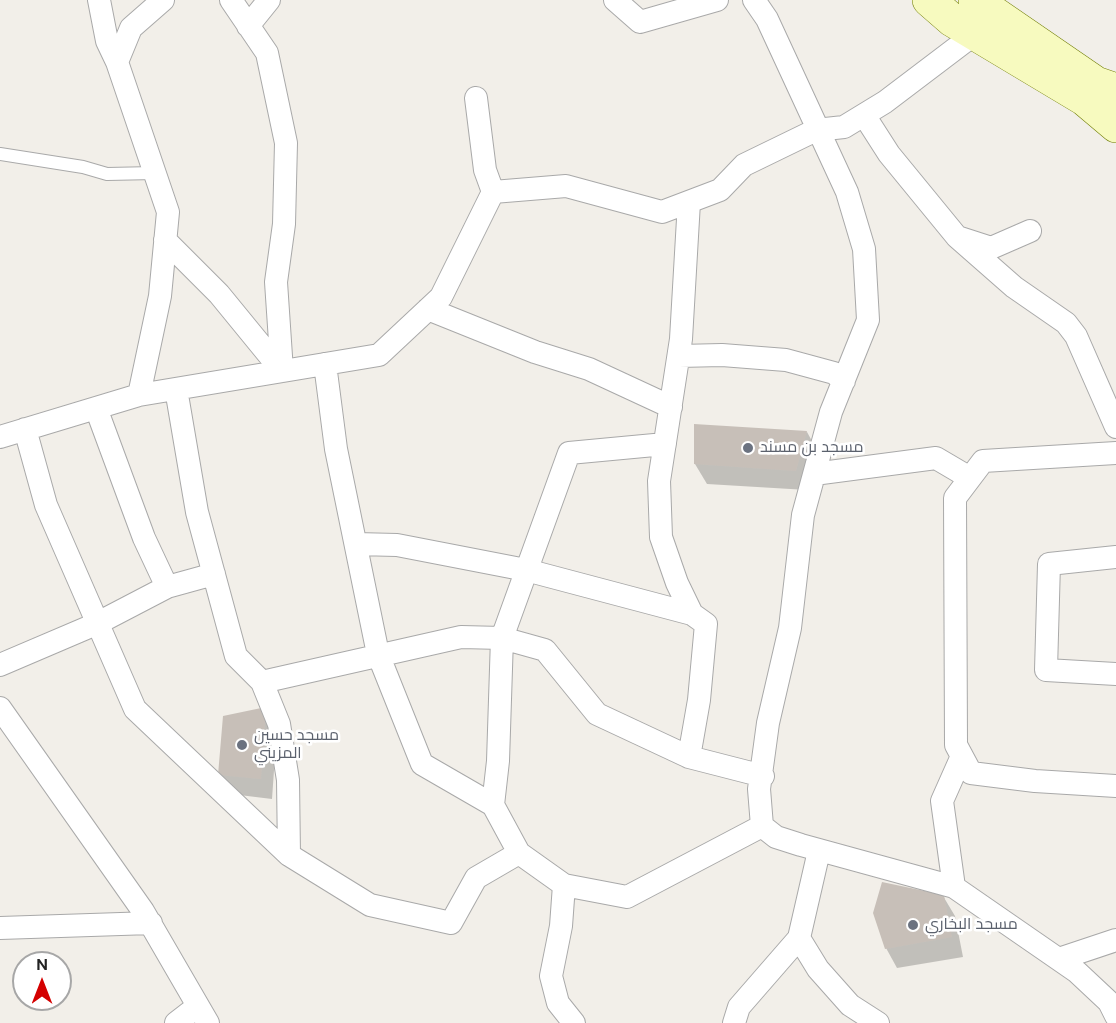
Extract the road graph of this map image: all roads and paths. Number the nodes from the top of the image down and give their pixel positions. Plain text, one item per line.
1 (99, 0) edge
2 (163, 0) edge
3 (231, 0) edge
4 (268, 0) edge
5 (615, 0) edge
6 (717, 0) edge
7 (754, 0) edge
8 (928, 0) edge
9 (975, 0) edge
10 (249, 27) junction
11 (976, 33) junction
12 (117, 62) junction
13 (1116, 90) edge
14 (476, 98) dead end
15 (864, 115) junction
16 (1116, 126) edge
17 (816, 130) junction
18 (0, 154) edge
19 (155, 172) junction
20 (493, 192) junction
21 (689, 202) junction
22 (1030, 231) dead end
23 (957, 237) junction
24 (165, 240) junction
25 (428, 309) junction
26 (679, 356) junction
27 (325, 364) junction
28 (282, 371) junction
29 (844, 381) junction
30 (176, 389) junction
31 (140, 394) junction
32 (671, 407) junction
33 (96, 408) junction
34 (1116, 427) edge
35 (25, 429) junction
36 (0, 437) edge
37 (665, 444) junction
38 (1116, 453) edge
39 (814, 474) junction
40 (970, 478) junction
41 (356, 544) junction
42 (1116, 557) edge
43 (526, 570) junction
44 (214, 574) junction
45 (167, 587) junction
46 (692, 614) junction
47 (96, 624) junction
48 (502, 638) junction
49 (378, 654) junction
50 (0, 665) edge
51 (1116, 674) edge
52 (262, 682) junction
53 (0, 708) edge
54 (962, 756) junction
55 (689, 758) junction
56 (763, 776) junction
57 (1116, 786) edge
58 (493, 805) junction
59 (762, 826) junction
60 (819, 851) junction
61 (519, 853) junction
62 (289, 855) junction
63 (564, 885) junction
64 (954, 887) junction
65 (151, 923) junction
66 (0, 928) edge
67 (800, 938) junction
68 (1116, 940) edge
69 (1059, 959) junction
70 (203, 1014) edge
71 (1116, 1016) edge
72 (176, 1023) edge
73 (574, 1023) edge
74 (734, 1023) edge
75 (878, 1023) edge

1 - 12 street
2 - 12 street
3 - 10 street
4 - 10 street
5 - 6 street
7 - 17 street
8 - 11 main road
9 - 13 main road
10 - 28 street
11 - 15 street
11 - 16 main road
12 - 19 street
14 - 20 street
15 - 17 street
15 - 23 street
17 - 21 street
17 - 29 street
18 - 19 lane
19 - 24 street
20 - 21 street
20 - 25 street
21 - 26 street
22 - 23 street
23 - 34 street
24 - 28 street
24 - 31 street
25 - 27 street
25 - 32 street
26 - 29 street
26 - 32 street
27 - 28 street
27 - 41 street
28 - 30 street
29 - 39 street
30 - 31 street
30 - 44 street
31 - 33 street
32 - 37 street
33 - 35 street
33 - 45 street
35 - 36 street
35 - 47 street
37 - 43 street
37 - 46 street
38 - 40 street
39 - 40 street
39 - 56 street
40 - 54 street
41 - 43 street
41 - 49 street
42 - 51 street
43 - 46 street
43 - 48 street
44 - 45 street
44 - 52 street
45 - 47 street
46 - 55 street
47 - 50 street
47 - 62 street
48 - 49 street
48 - 55 street
48 - 58 street
49 - 52 street
49 - 58 street
52 - 62 street
53 - 65 street
54 - 57 street
54 - 64 street
55 - 56 street
56 - 59 street
58 - 61 street
59 - 60 street
59 - 63 street
60 - 64 street
60 - 67 street
61 - 62 street
61 - 63 street
63 - 73 street
64 - 69 street
65 - 66 street
65 - 70 street
67 - 74 street
67 - 75 street
68 - 69 street
69 - 71 street
70 - 72 street

